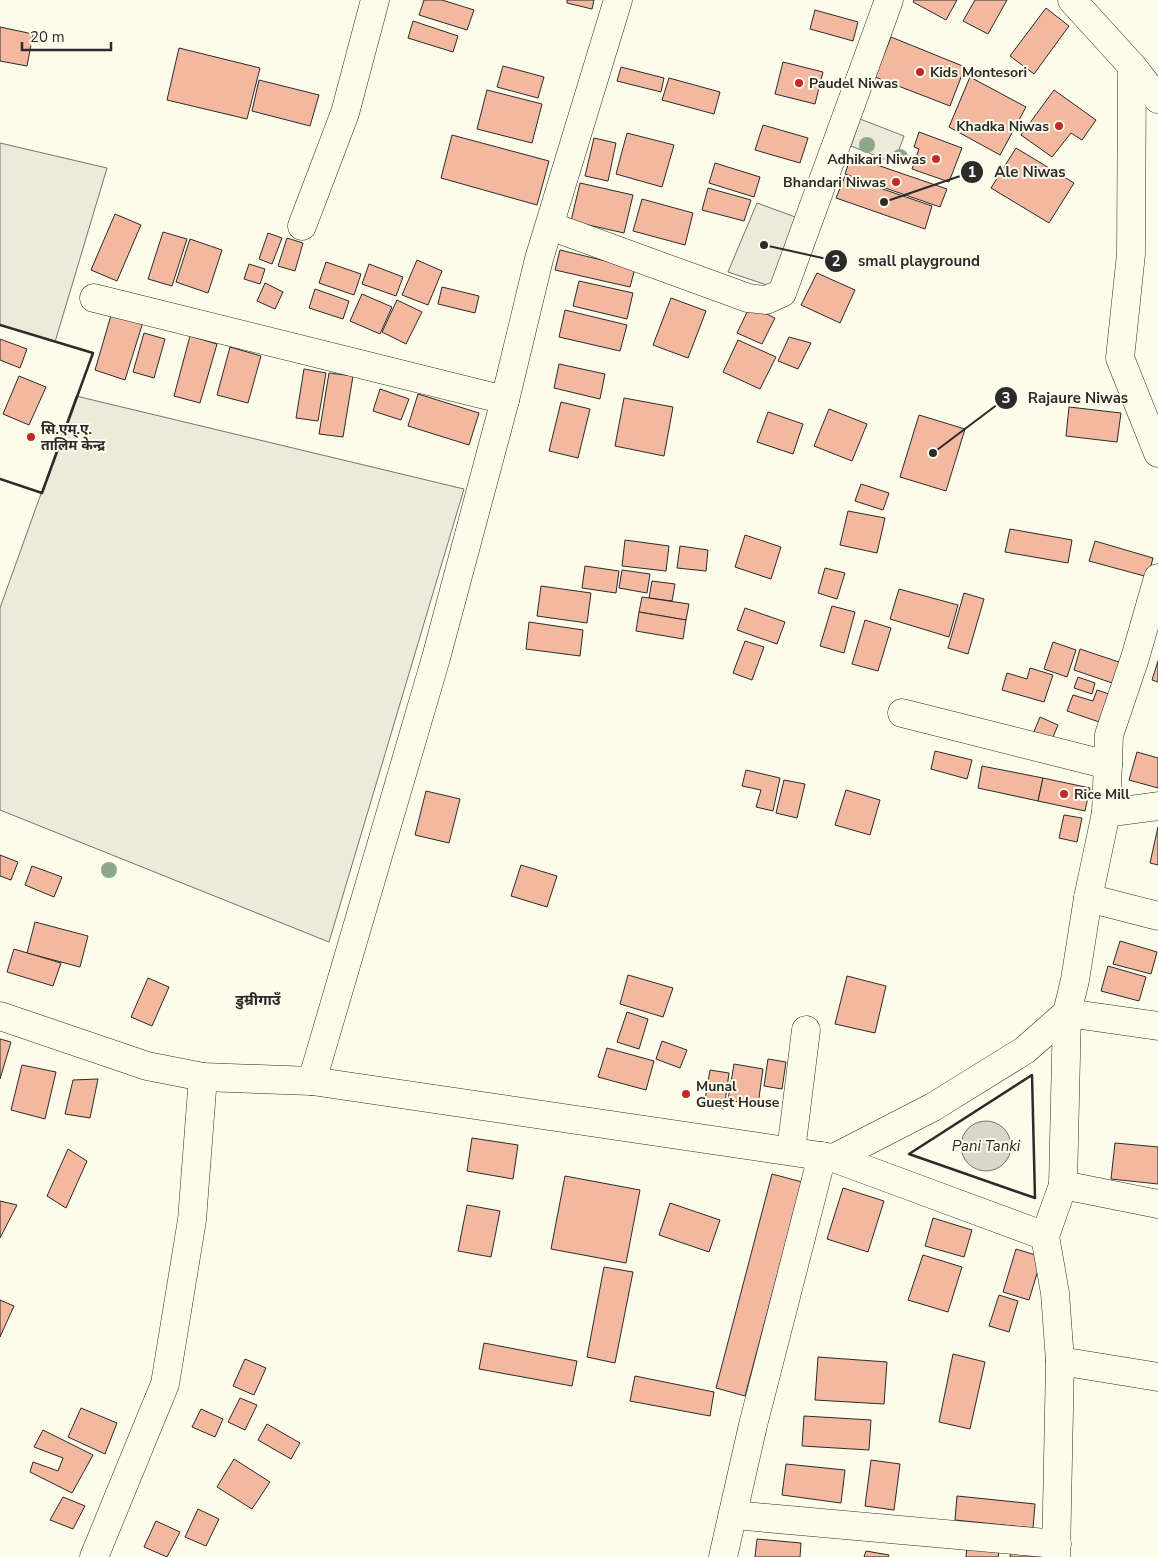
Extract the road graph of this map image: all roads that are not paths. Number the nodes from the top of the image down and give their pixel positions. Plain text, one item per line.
1 (375, 0) edge
2 (618, 0) edge
3 (889, 0) edge
4 (1072, 0) edge
5 (1132, 66) junction
6 (1158, 99) edge
7 (302, 226) dead end
8 (550, 226) junction
9 (94, 298) dead end
10 (505, 400) junction
11 (1158, 453) edge
12 (1158, 578) edge
13 (902, 713) dead end
14 (1108, 765) junction
15 (1158, 806) edge
16 (1106, 813) junction
17 (1088, 898) junction
18 (1158, 916) edge
19 (1067, 1013) junction
20 (0, 1016) edge
21 (1158, 1026) edge
22 (806, 1030) dead end
23 (203, 1077) junction
24 (312, 1081) junction
25 (791, 1151) junction
26 (828, 1157) junction
27 (1064, 1185) junction
28 (1158, 1204) edge
29 (1045, 1236) junction
30 (1060, 1361) junction
31 (1158, 1377) edge
32 (733, 1515) junction
33 (1057, 1550) edge
34 (94, 1557) edge
35 (723, 1557) edge

1 - 7 street
2 - 8 street
3 - 8 street
4 - 5 street
5 - 6 street
5 - 11 street
8 - 10 street
9 - 10 street
10 - 24 street
12 - 14 street
13 - 14 street
14 - 16 street
15 - 16 street
16 - 17 street
17 - 18 street
17 - 19 street
19 - 21 street
19 - 26 street
19 - 27 street
20 - 23 street
22 - 25 street
23 - 24 street
23 - 34 street
24 - 25 street
25 - 26 street
26 - 29 street
26 - 32 street
27 - 28 street
27 - 29 street
29 - 30 street
30 - 31 street
30 - 33 street
32 - 33 street
32 - 35 street

